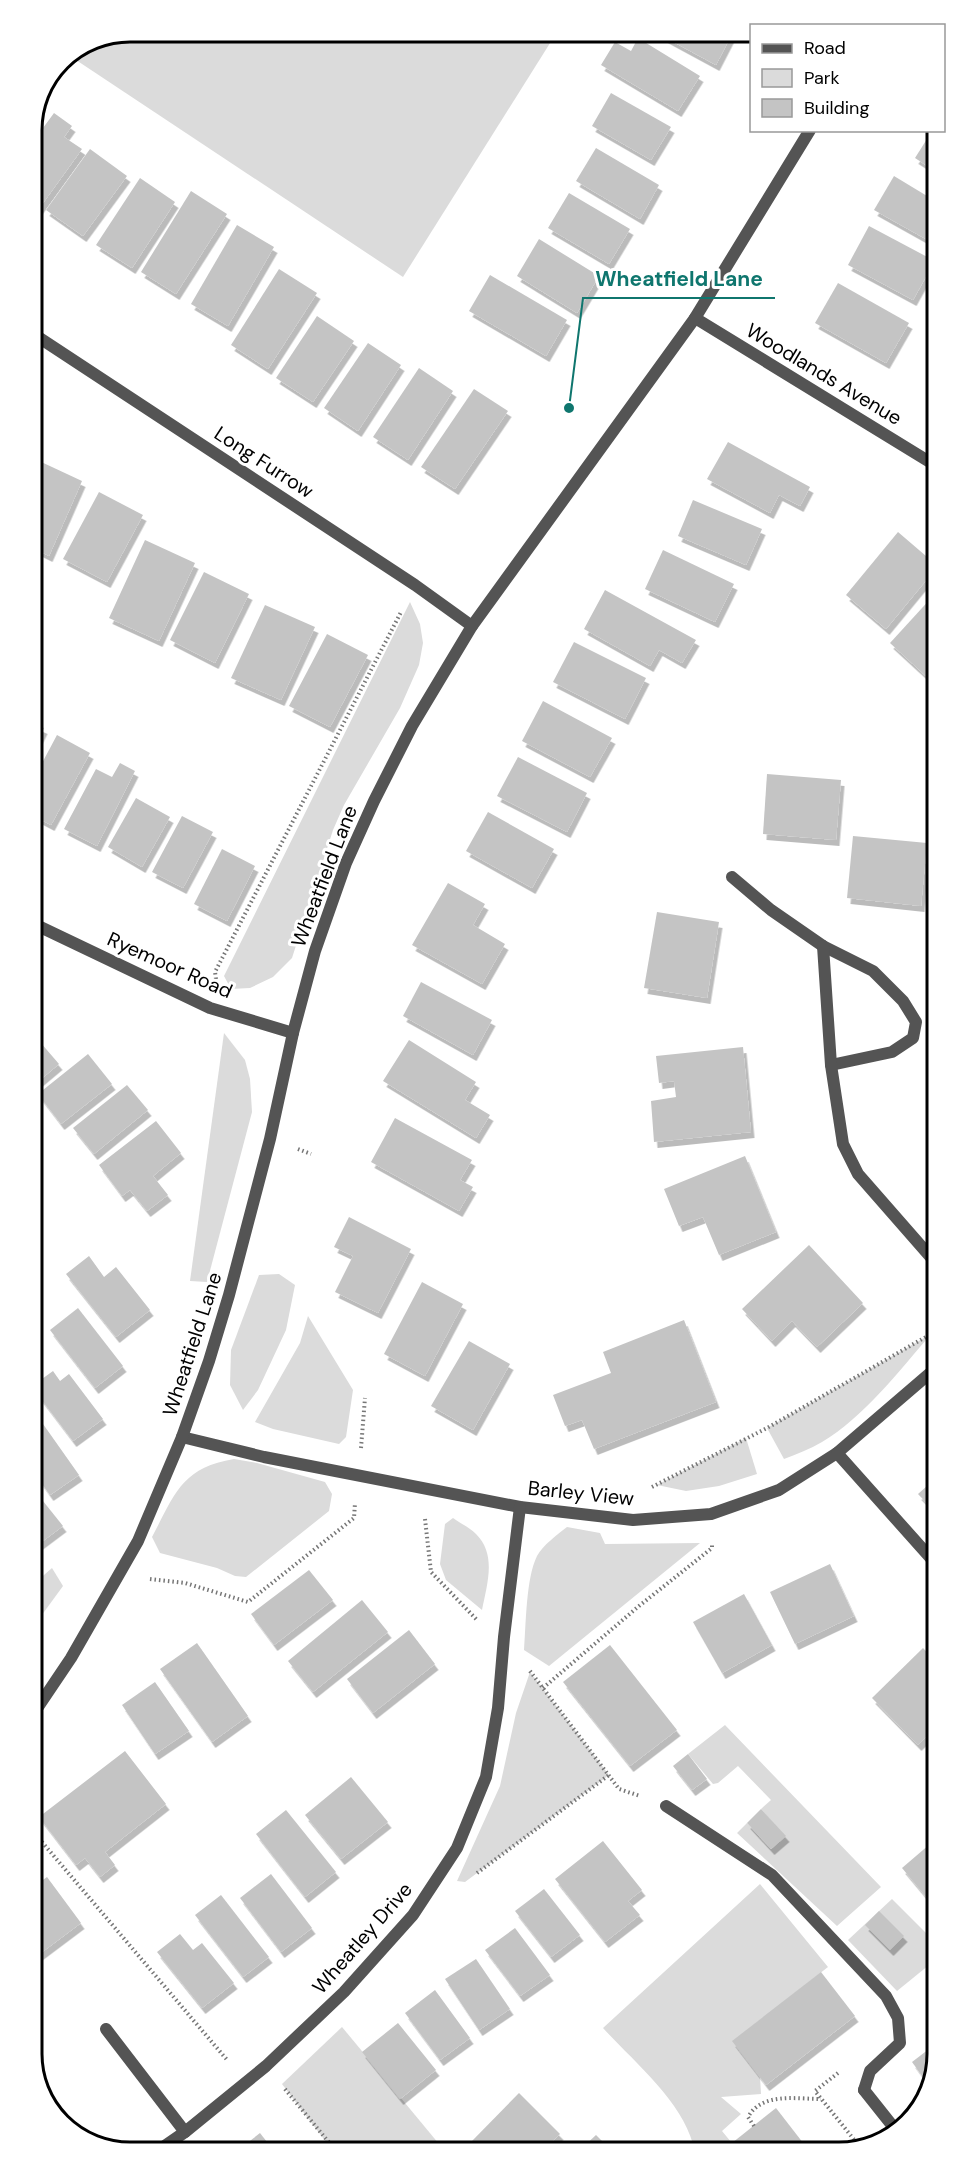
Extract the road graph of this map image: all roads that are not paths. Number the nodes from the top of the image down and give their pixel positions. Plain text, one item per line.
1 (809, 132) edge
2 (695, 318) junction
3 (42, 340) edge
4 (927, 461) edge
5 (472, 626) junction
6 (732, 877) dead end
7 (42, 928) edge
8 (824, 946) junction
9 (293, 1033) junction
10 (831, 1065) junction
11 (927, 1253) edge
12 (927, 1376) edge
13 (183, 1437) junction
14 (837, 1453) junction
15 (520, 1507) junction
16 (927, 1554) edge
17 (42, 1701) edge
18 (666, 1806) road end
19 (106, 2029) dead end
20 (891, 2124) edge
21 (185, 2132) junction
22 (170, 2142) edge

1 - 2 street, Wheatfield Lane
2 - 4 street, Woodlands Avenue
2 - 5 street, Wheatfield Lane
3 - 5 street, Long Furrow
5 - 9 street, Wheatfield Lane
6 - 8 street
7 - 9 street, Ryemoor Road
8 - 10 street
8 - 10 street
9 - 13 street, Wheatfield Lane
10 - 11 street
12 - 14 street, Barley View
13 - 15 street, Barley View
13 - 17 street, Wheatfield Lane
14 - 15 street, Barley View
14 - 16 street
15 - 21 street, Wheatley Drive
18 - 20 street
19 - 21 street
21 - 22 street, Wheatley Drive

